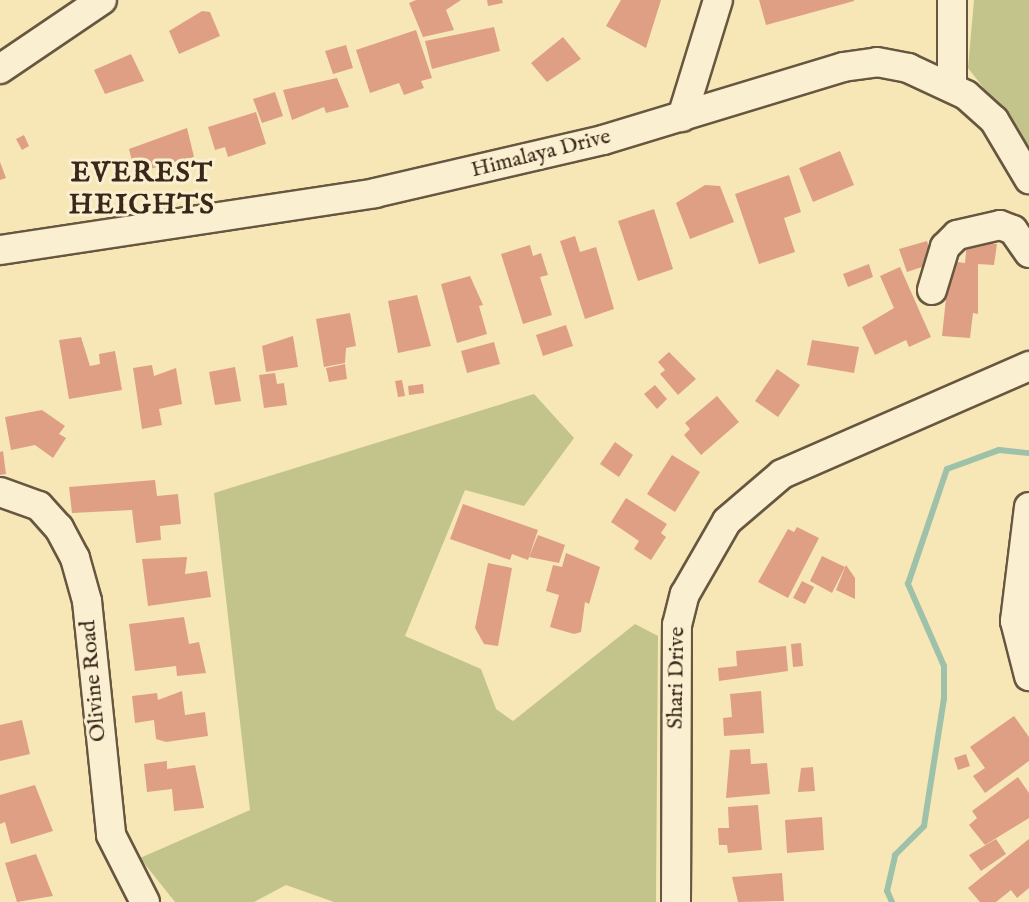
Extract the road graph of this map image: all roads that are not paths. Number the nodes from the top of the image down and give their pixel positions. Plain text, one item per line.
1 (102, 0) edge
2 (718, 0) edge
3 (952, 0) edge
4 (0, 69) edge
5 (952, 85) junction
6 (682, 117) junction
7 (1029, 179) edge
8 (0, 250) edge
9 (1029, 253) edge
10 (932, 290) dead end
11 (1029, 366) edge
12 (0, 492) edge
13 (1029, 507) edge
14 (1029, 676) edge
15 (145, 902) edge
16 (676, 902) edge

1 - 4 street
2 - 6 street
3 - 5 street
5 - 6 street, Himalaya Drive
5 - 7 street, Himalaya Drive
6 - 8 street, Himalaya Drive
9 - 10 street
11 - 16 street, Shari Drive
12 - 15 street, Olivine Road
13 - 14 street

